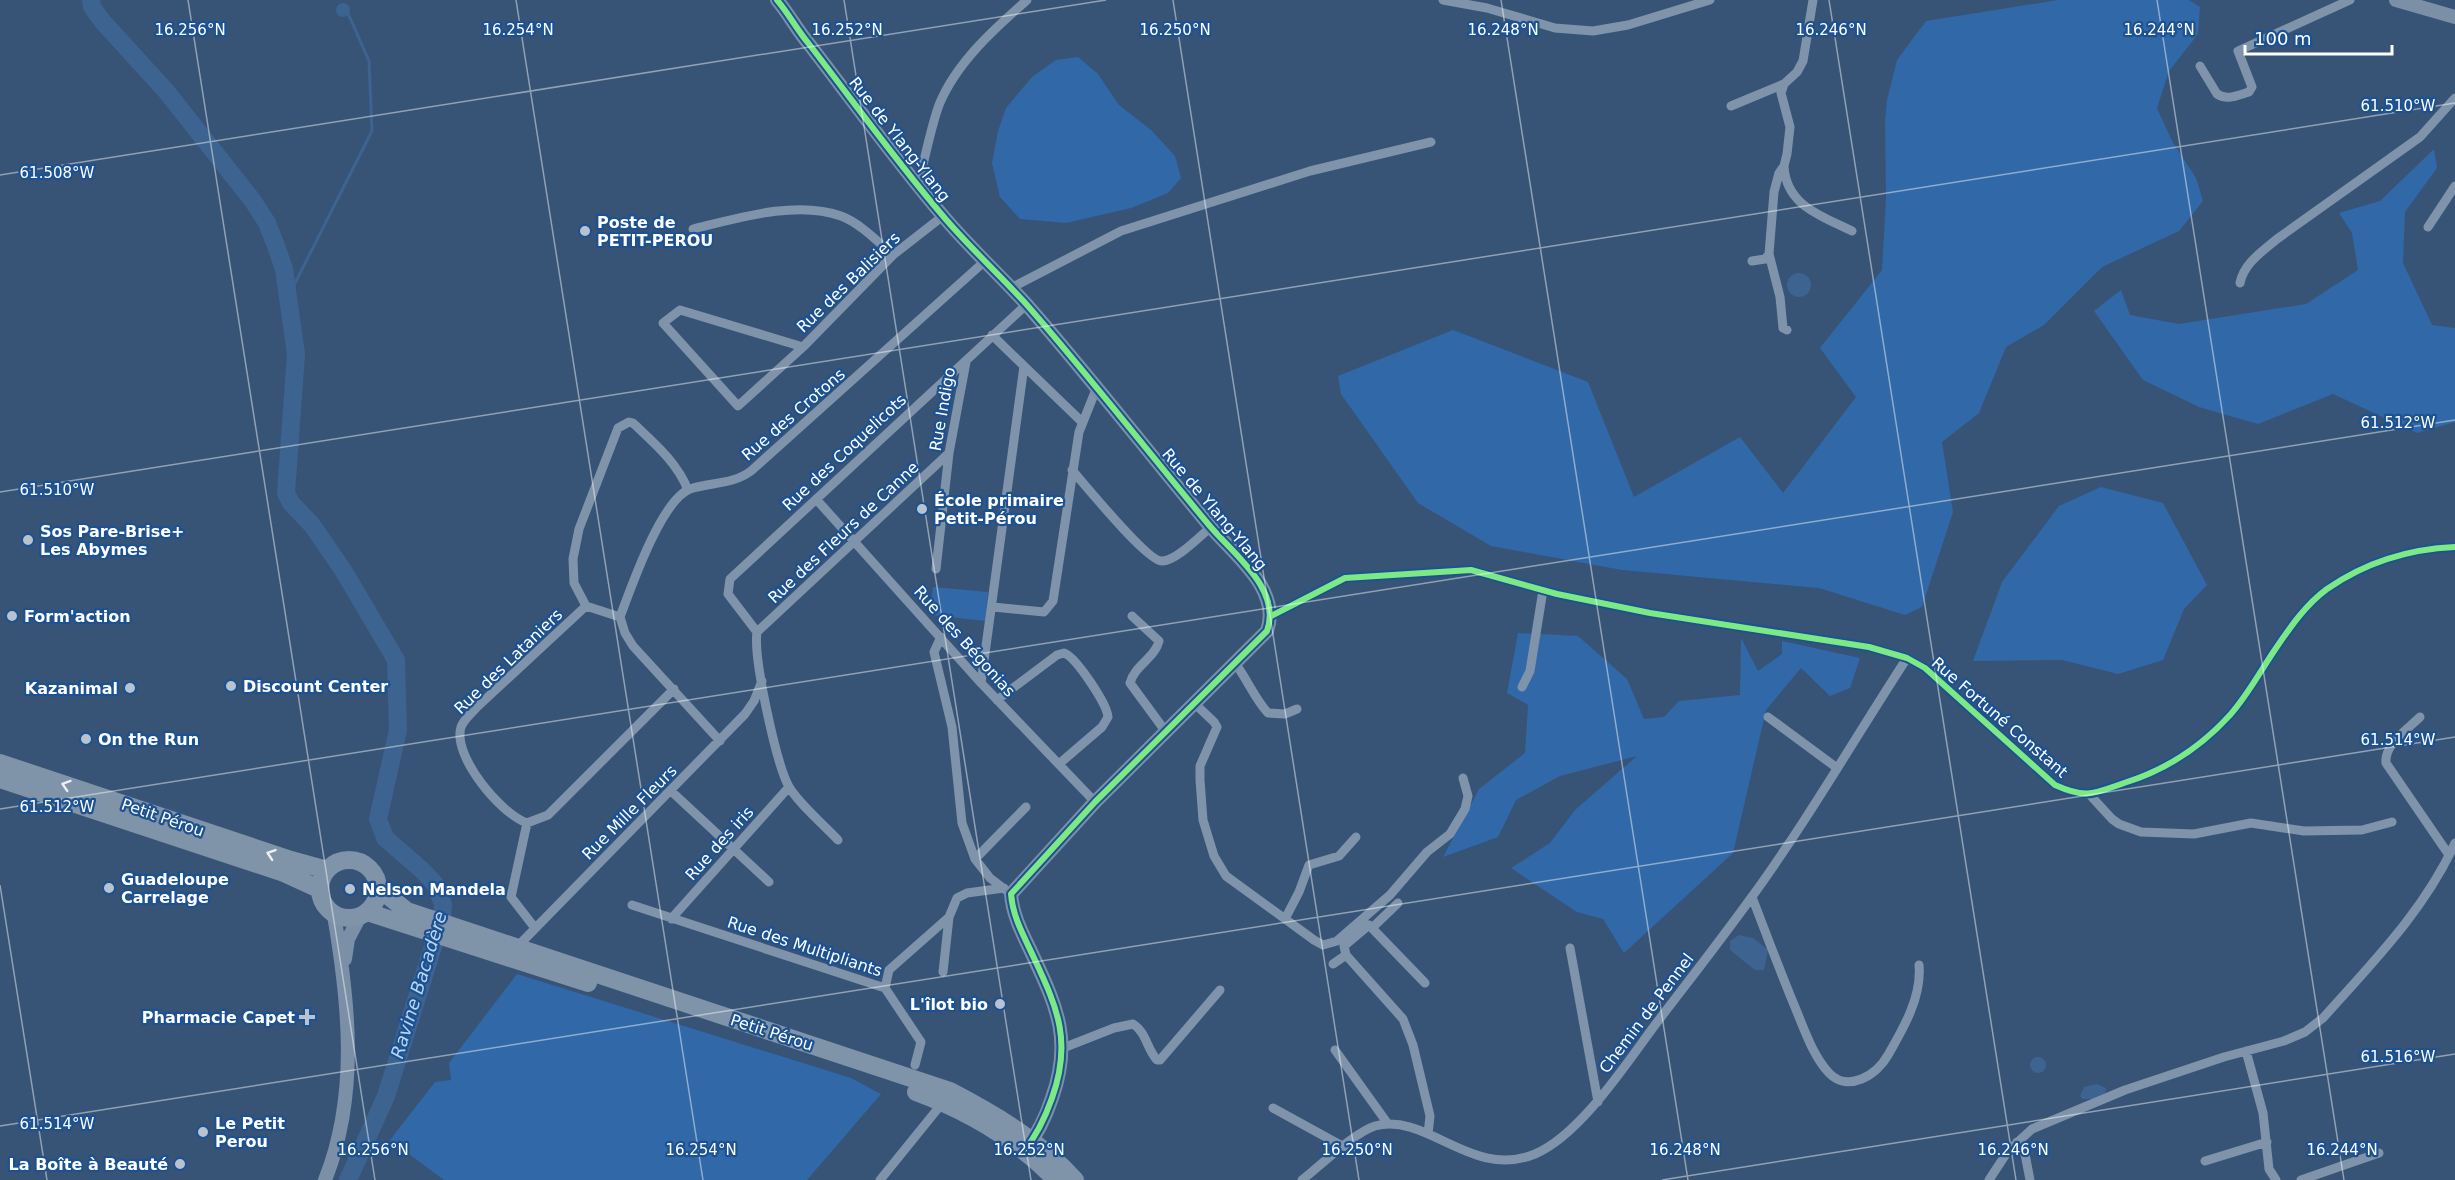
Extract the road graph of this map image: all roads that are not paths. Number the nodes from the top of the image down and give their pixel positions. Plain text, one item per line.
1 (777, 0) edge
2 (1028, 0) edge
3 (1443, 0) edge
4 (1710, 0) edge
5 (1813, 0) edge
6 (2350, 0) edge
7 (2396, 0) edge
8 (2455, 16) edge
9 (2200, 66) dead end
10 (1784, 84) junction
11 (2455, 98) edge
12 (1731, 106) dead end
13 (1431, 142) dead end
14 (1784, 166) junction
15 (918, 185) junction
16 (2455, 186) edge
17 (943, 216) junction
18 (2428, 228) dead end
19 (693, 229) dead end
20 (1852, 231) dead end
21 (1769, 254) junction
22 (893, 255) junction
23 (985, 261) junction
24 (1752, 261) dead end
25 (2240, 283) dead end
26 (1011, 288) junction
27 (1026, 305) junction
28 (1786, 330) dead end
29 (992, 335) junction
30 (803, 347) junction
31 (966, 362) junction
32 (1024, 366) junction
33 (1097, 387) junction
34 (1082, 422) junction
35 (949, 453) junction
36 (1072, 470) junction
37 (688, 490) junction
38 (816, 499) junction
39 (1211, 527) junction
40 (856, 542) junction
41 (2455, 547) edge
42 (936, 569) dead end
43 (1543, 590) junction
44 (586, 606) junction
45 (993, 607) junction
46 (620, 616) junction
47 (1132, 616) dead end
48 (1271, 616) junction
49 (757, 632) junction
50 (941, 637) junction
51 (1906, 658) junction
52 (1234, 663) junction
53 (762, 681) junction
54 (981, 683) junction
55 (1522, 687) dead end
56 (674, 689) junction
57 (997, 700) junction
58 (1193, 702) junction
59 (1297, 709) dead end
60 (1768, 717) dead end
61 (2420, 717) dead end
62 (1166, 732) junction
63 (720, 741) junction
64 (0, 763) edge
65 (1059, 764) junction
66 (1837, 768) junction
67 (1463, 778) dead end
68 (0, 779) edge
69 (789, 787) junction
70 (671, 791) junction
71 (2090, 795) junction
72 (1095, 802) junction
73 (1026, 807) dead end
74 (2392, 822) dead end
75 (527, 823) junction
76 (1356, 837) dead end
77 (838, 840) dead end
78 (2455, 843) edge
79 (734, 850) junction
80 (2449, 855) junction
81 (975, 859) junction
82 (327, 870) junction
83 (769, 882) dead end
84 (378, 887) junction
85 (320, 889) junction
86 (1007, 891) junction
87 (1752, 897) junction
88 (1398, 903) dead end
89 (632, 905) dead end
90 (363, 914) junction
91 (334, 915) junction
92 (949, 917) junction
93 (671, 919) junction
94 (1285, 919) junction
95 (439, 928) junction
96 (535, 928) junction
97 (1372, 928) junction
98 (1570, 948) dead end
99 (512, 952) junction
100 (1346, 955) junction
101 (1333, 964) dead end
102 (1919, 965) dead end
103 (943, 972) dead end
104 (343, 973) junction
105 (1425, 983) dead end
106 (885, 988) junction
107 (1220, 990) dead end
108 (1063, 1048) junction
109 (1335, 1050) dead end
110 (2246, 1052) junction
111 (915, 1065) dead end
112 (946, 1097) junction
113 (1598, 1102) junction
114 (1273, 1108) dead end
115 (1388, 1124) junction
116 (1428, 1134) junction
117 (2017, 1142) junction
118 (2267, 1142) junction
119 (1028, 1146) junction
120 (1344, 1147) junction
121 (2379, 1153) dead end
122 (2205, 1161) dead end
123 (325, 1180) edge
124 (880, 1180) edge
125 (1056, 1180) edge
126 (1075, 1180) edge
127 (1302, 1180) edge
128 (1989, 1180) edge
129 (2030, 1180) edge
130 (2276, 1180) edge
131 (2301, 1180) edge

1 - 15 street, Rue de Ylang-Ylang
2 - 15 street
3 - 4 street
5 - 10 street
6 - 9 street
7 - 8 street
10 - 12 street
10 - 14 street
11 - 25 street
13 - 26 street
14 - 20 street
14 - 21 street
15 - 17 street, Rue de Ylang-Ylang
16 - 18 street
17 - 22 street, Rue des Balisiers
17 - 23 street, Rue de Ylang-Ylang
19 - 22 street
21 - 24 street
21 - 28 street
22 - 30 street, Rue des Balisiers
23 - 26 street, Rue de Ylang-Ylang
23 - 37 street, Rue des Crotons
26 - 27 street, Rue de Ylang-Ylang
27 - 29 street, Rue des Coquelicots
27 - 33 street, Rue de Ylang-Ylang
29 - 31 street, Rue des Coquelicots
29 - 32 street
30 - 30 street, Rue des Balisiers
31 - 35 street, Rue Indigo
31 - 38 street, Rue des Coquelicots
32 - 34 street
32 - 45 street
33 - 34 street
33 - 39 street, Rue de Ylang-Ylang
34 - 36 street
35 - 40 street, Rue des Fleurs de Canne
35 - 42 street, Rue Indigo
36 - 39 street
36 - 45 street
37 - 44 street
37 - 46 street
38 - 40 street, Rue des Bégonias
38 - 49 street, Rue des Coquelicots
39 - 48 street, Rue de Ylang-Ylang
40 - 49 street, Rue des Fleurs de Canne
40 - 50 street, Rue des Bégonias
41 - 71 street
43 - 48 street, Rue Fortuné Constant
43 - 51 street, Rue Fortuné Constant
43 - 55 street
44 - 46 street
44 - 75 street, Rue des Lataniers
45 - 54 street
46 - 56 street
47 - 62 street
48 - 52 street
49 - 53 street
50 - 54 street, Rue des Bégonias
50 - 81 street
51 - 66 street, Chemin de Pennel
51 - 71 street, Rue Fortuné Constant
52 - 58 street
52 - 59 street
53 - 63 street, Rue Mille Fleurs
53 - 69 street
54 - 57 street, Rue des Bégonias
56 - 63 street
56 - 75 street
57 - 65 street, Rue des Bégonias
57 - 65 street
58 - 62 street
58 - 94 street
60 - 66 street
61 - 80 street
62 - 72 street
63 - 70 street, Rue Mille Fleurs
82 -> 64 highway, Petit Pérou
65 - 72 street, Rue des Bégonias
66 - 87 street, Chemin de Pennel
67 - 94 street
68 - 85 highway, Petit Pérou
69 - 77 street
69 - 79 street, Rue des iris
70 - 79 street
70 - 96 street, Rue Mille Fleurs
71 - 74 street
72 - 86 street
73 - 81 street
75 - 96 street
76 - 94 street
78 - 80 street
79 - 83 street
79 - 93 street, Rue des iris
80 - 110 street
81 - 86 street
82 - 84 highway
82 - 85 highway
84 - 90 highway
84 - 95 highway, Petit Pérou
85 - 91 highway
86 - 92 street
86 - 108 street
87 - 102 street
87 - 113 street, Chemin de Pennel
88 - 97 street
89 - 93 street, Rue des Multipliants
90 - 91 highway
90 - 95 highway, Petit Pérou
90 - 104 street
91 - 104 street
92 - 103 street
92 - 106 street
93 - 106 street, Rue des Multipliants
95 - 99 highway, Petit Pérou
96 - 99 street, Rue Mille Fleurs
97 - 100 street
97 - 105 street
98 - 113 street
99 - 112 highway, Petit Pérou
100 - 101 street
100 - 116 street
104 - 123 street
106 - 111 street, Rue des Multipliants
107 - 108 street
108 - 119 street
109 - 115 street
110 - 117 street
110 - 118 street
112 - 119 highway, Petit Pérou
112 - 124 street
113 - 116 street, Chemin de Pennel
114 - 120 street
115 - 116 street, Chemin de Pennel
115 - 120 street
117 - 128 street
117 - 129 street
118 - 122 street
118 - 130 street
119 - 125 highway, Petit Pérou
119 - 126 highway, Petit Pérou
120 - 127 street
121 - 131 street

